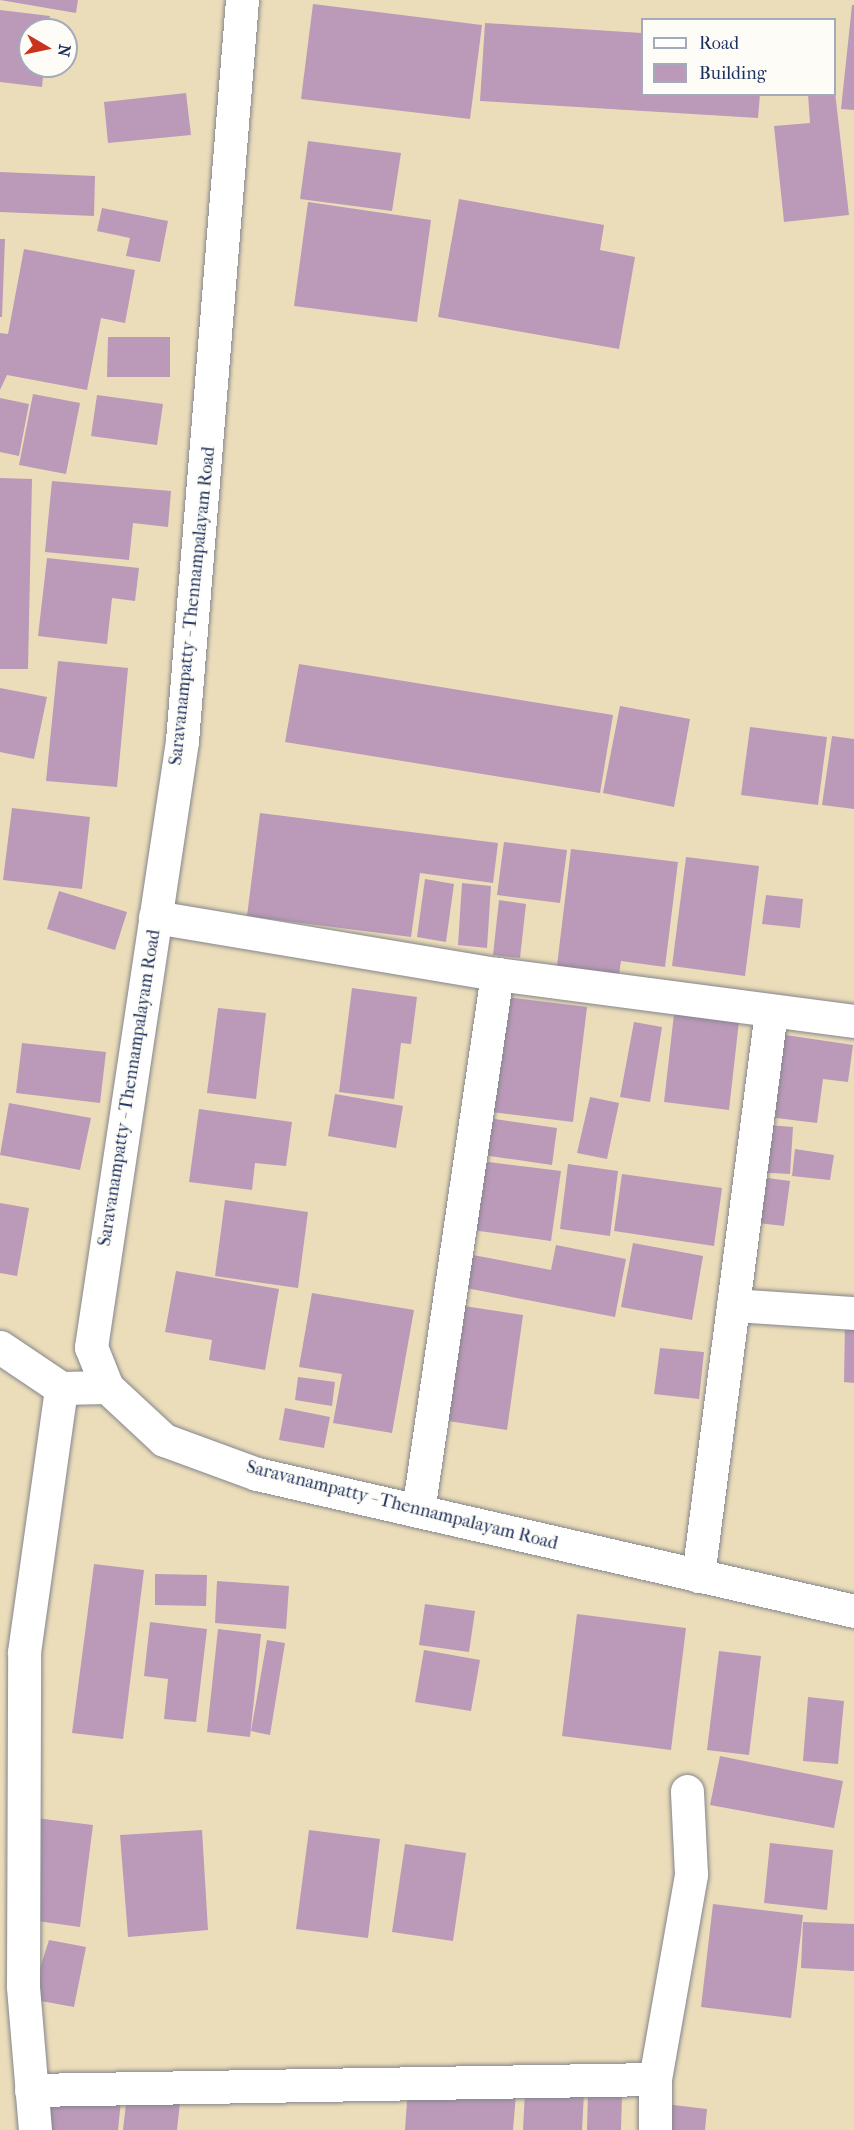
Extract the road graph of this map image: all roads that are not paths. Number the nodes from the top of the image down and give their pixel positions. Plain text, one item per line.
1 (242, 0) edge
2 (155, 917) junction
3 (497, 974) junction
4 (771, 1012) junction
5 (854, 1021) edge
6 (733, 1305) junction
7 (854, 1313) edge
8 (0, 1347) edge
9 (107, 1387) junction
10 (61, 1388) junction
11 (418, 1511) junction
12 (698, 1576) junction
13 (854, 1611) edge
14 (687, 1791) dead end
15 (655, 2079) junction
16 (31, 2090) junction
17 (35, 2130) edge
18 (655, 2130) edge

1 - 2 street, Saravanampatty - Thennampalayam Road
2 - 3 street
2 - 9 street, Saravanampatty - Thennampalayam Road
3 - 4 street
3 - 11 street
4 - 5 street
4 - 6 street
6 - 7 street
6 - 12 street
8 - 10 street
9 - 10 street
9 - 11 street, Saravanampatty - Thennampalayam Road
10 - 16 street
11 - 12 street, Saravanampatty - Thennampalayam Road
12 - 13 street, Saravanampatty - Thennampalayam Road
14 - 15 street
15 - 16 street
15 - 18 street
16 - 17 street

